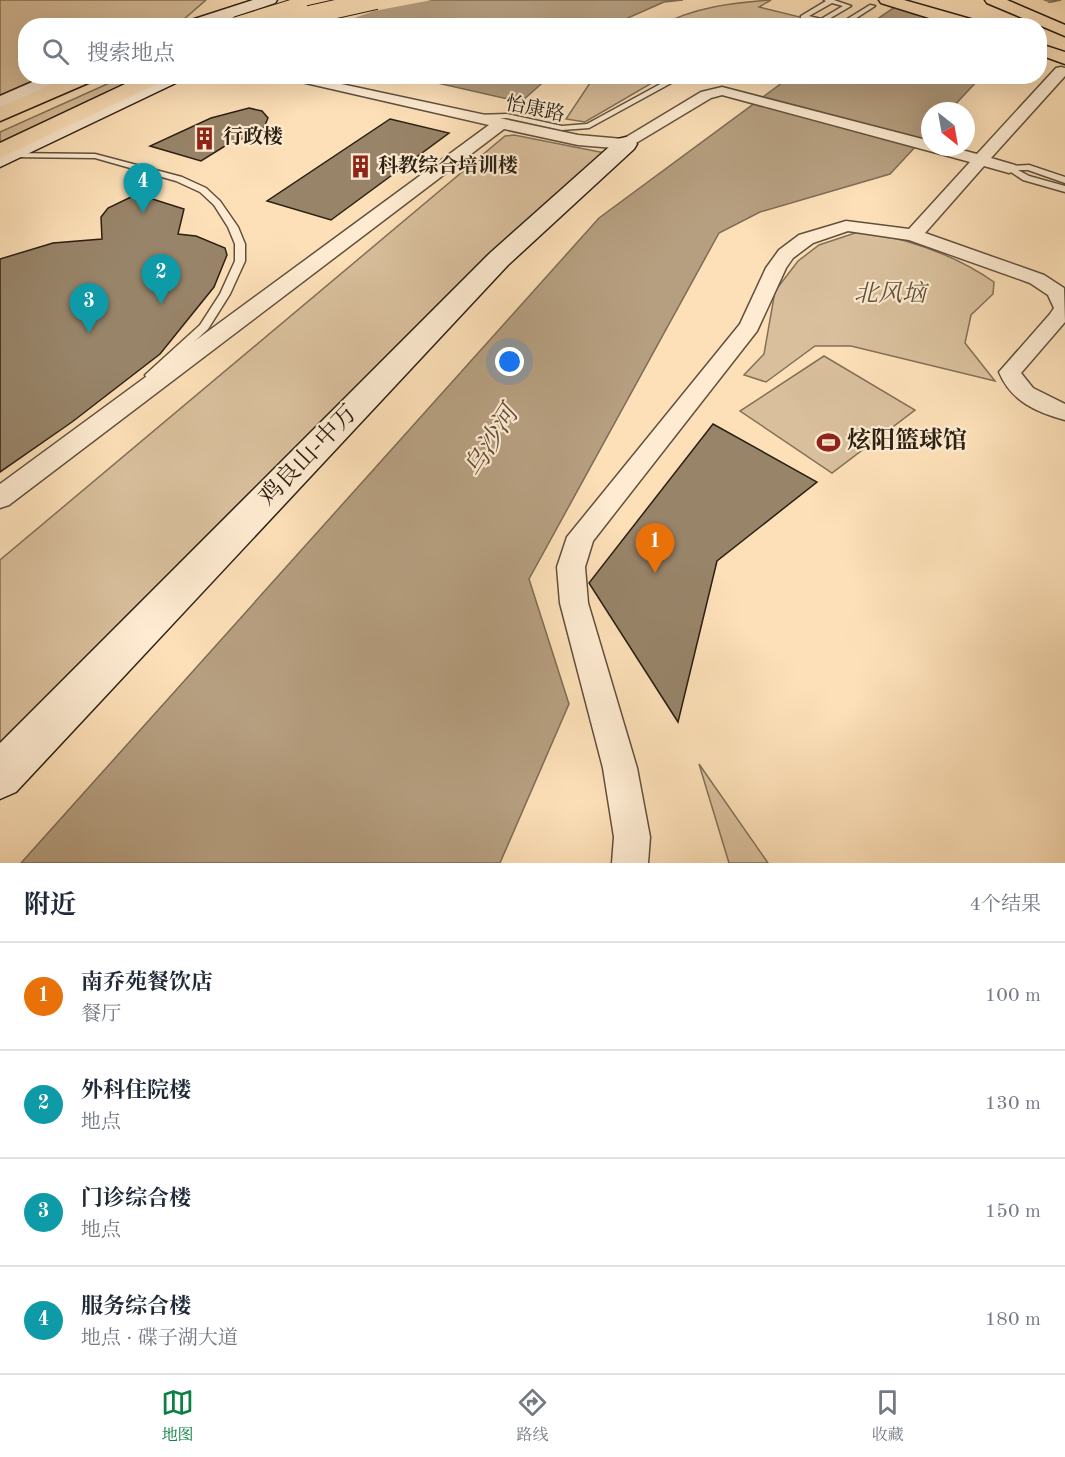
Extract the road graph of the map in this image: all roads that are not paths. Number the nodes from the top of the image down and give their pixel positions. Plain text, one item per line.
1 (269, 0) edge
2 (304, 0) edge
3 (323, 0) edge
4 (357, 0) edge
5 (376, 0) edge
6 (1026, 0) edge
7 (829, 1) edge
8 (985, 2) edge
9 (880, 3) edge
10 (215, 18) edge
11 (272, 18) edge
12 (276, 18) edge
13 (285, 18) edge
14 (290, 18) edge
15 (296, 18) edge
16 (807, 18) edge
17 (827, 18) edge
18 (853, 18) edge
19 (942, 18) edge
20 (1011, 18) edge
21 (1029, 18) edge
22 (1065, 18) edge
23 (1047, 24) edge
24 (1065, 31) edge
25 (1047, 36) edge
26 (1065, 44) edge
27 (1047, 52) edge
28 (1065, 58) edge
29 (1065, 72) edge
30 (44, 84) edge
31 (69, 84) edge
32 (144, 84) edge
33 (158, 84) edge
34 (318, 84) edge
35 (664, 84) edge
36 (0, 103) edge
37 (0, 115) edge
38 (469, 117) junction
39 (500, 124) junction
40 (626, 144) junction
41 (921, 144) edge
42 (4, 156) edge
43 (965, 156) edge
44 (983, 161) junction
45 (1009, 168) junction
46 (1065, 180) edge
47 (1065, 189) edge
48 (914, 235) junction
49 (1065, 412) edge
50 (0, 486) edge
51 (0, 498) edge
52 (0, 776) edge
53 (630, 863) edge

1 - 10 street
2 - 11 highway, bridge
2 - 15 street
3 - 12 highway, bridge
4 - 13 highway, bridge
5 - 14 highway, bridge
6 - 22 highway
7 - 16 lane
7 - 17 lane
8 - 20 highway
8 - 21 highway
9 - 18 lane
9 - 19 highway
23 - 24 highway
25 - 26 highway
27 - 28 highway
29 - 44 street
30 - 36 street
31 - 37 highway
32 - 42 highway
33 - 42 street
34 - 38 street, 怡康路
35 - 38 lane
38 - 39 street, 怡康路
39 - 40 street, 怡康路
39 - 51 street
40 - 41 street
40 - 52 street, 鸡良山-中万
42 - 50 lane
43 - 44 street
44 - 45 street
44 - 48 street
45 - 46 lane
45 - 47 lane
48 - 49 street
48 - 53 street

